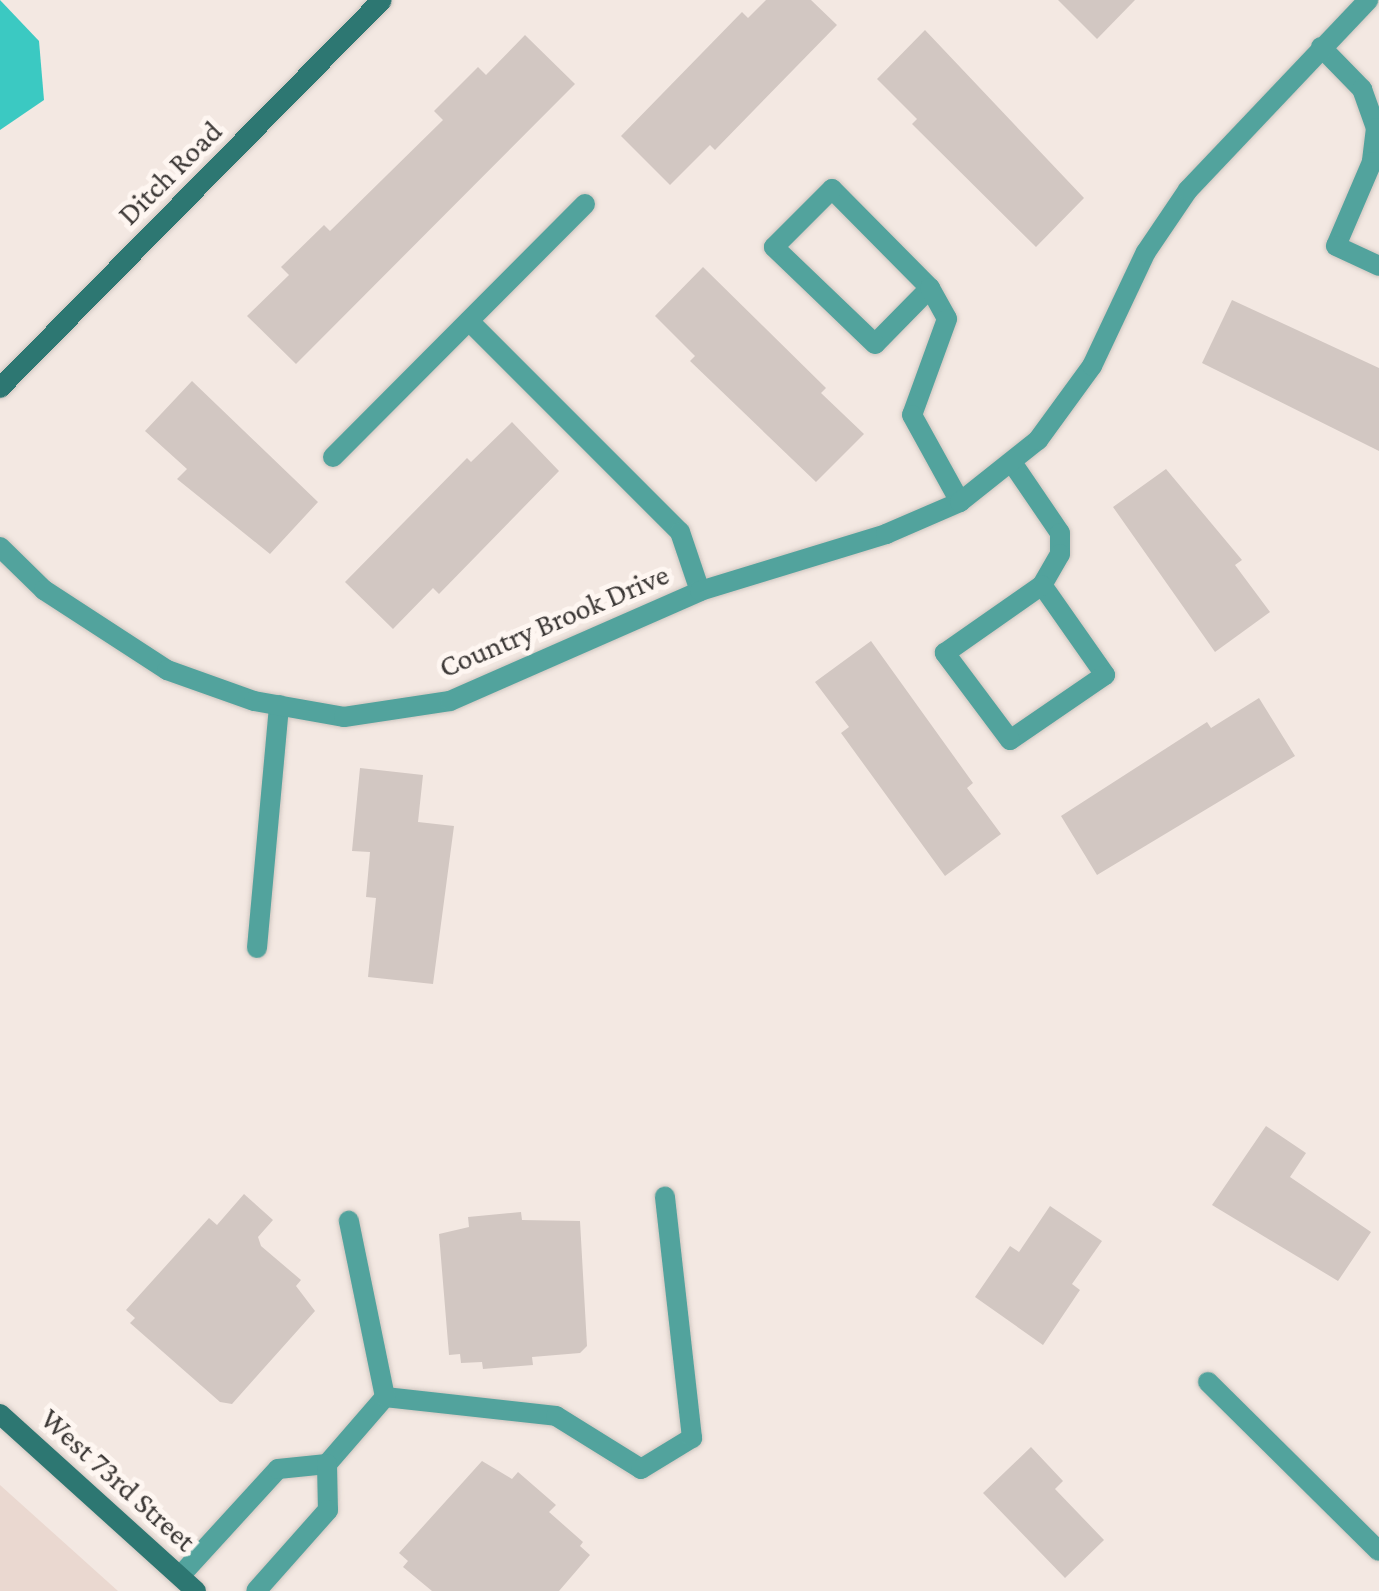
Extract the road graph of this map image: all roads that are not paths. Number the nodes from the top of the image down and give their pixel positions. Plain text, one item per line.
1 (382, 0) edge
2 (1368, 0) edge
3 (1321, 47) junction
4 (585, 204) dead end
5 (1379, 266) edge
6 (930, 288) junction
7 (469, 321) junction
8 (0, 388) edge
9 (333, 457) dead end
10 (1013, 464) junction
11 (960, 502) junction
12 (0, 547) edge
13 (1042, 585) junction
14 (700, 591) junction
15 (279, 706) junction
16 (258, 948) dead end
17 (665, 1197) dead end
18 (349, 1221) dead end
19 (1208, 1382) dead end
20 (385, 1397) junction
21 (0, 1414) edge
22 (327, 1464) junction
23 (1379, 1551) edge
24 (180, 1576) junction
25 (196, 1591) edge
26 (256, 1591) edge

1 - 8 main road, Ditch Road
2 - 3 street, Country Brook Drive
3 - 5 street
3 - 10 street, Country Brook Drive
4 - 7 street
6 - 6 street
6 - 11 street
7 - 9 street
7 - 14 street, Country Brook Drive
10 - 11 street, Country Brook Drive
10 - 13 street
11 - 14 street, Country Brook Drive
12 - 15 street, Country Brook Drive
13 - 13 street
14 - 15 street, Country Brook Drive
15 - 16 street
17 - 20 street
18 - 20 street
19 - 23 street
20 - 22 street
21 - 24 main road, West 73rd Street
22 - 24 street
22 - 26 street
24 - 25 main road, West 73rd Street

